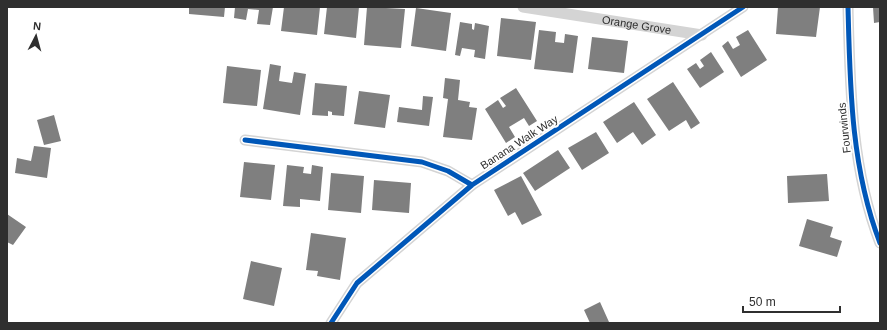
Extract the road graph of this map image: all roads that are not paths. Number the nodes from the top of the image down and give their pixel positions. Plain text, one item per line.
1 (523, 7) edge
2 (743, 7) edge
3 (848, 7) edge
4 (702, 35) junction
5 (245, 140) dead end
6 (472, 185) junction
7 (880, 243) edge
8 (331, 323) edge

1 - 4 street, Orange Grove
2 - 4 street, Banana Walk Way
3 - 7 street, Fourwinds
4 - 6 street, Banana Walk Way
5 - 6 street
6 - 8 street, Banana Walk Way

